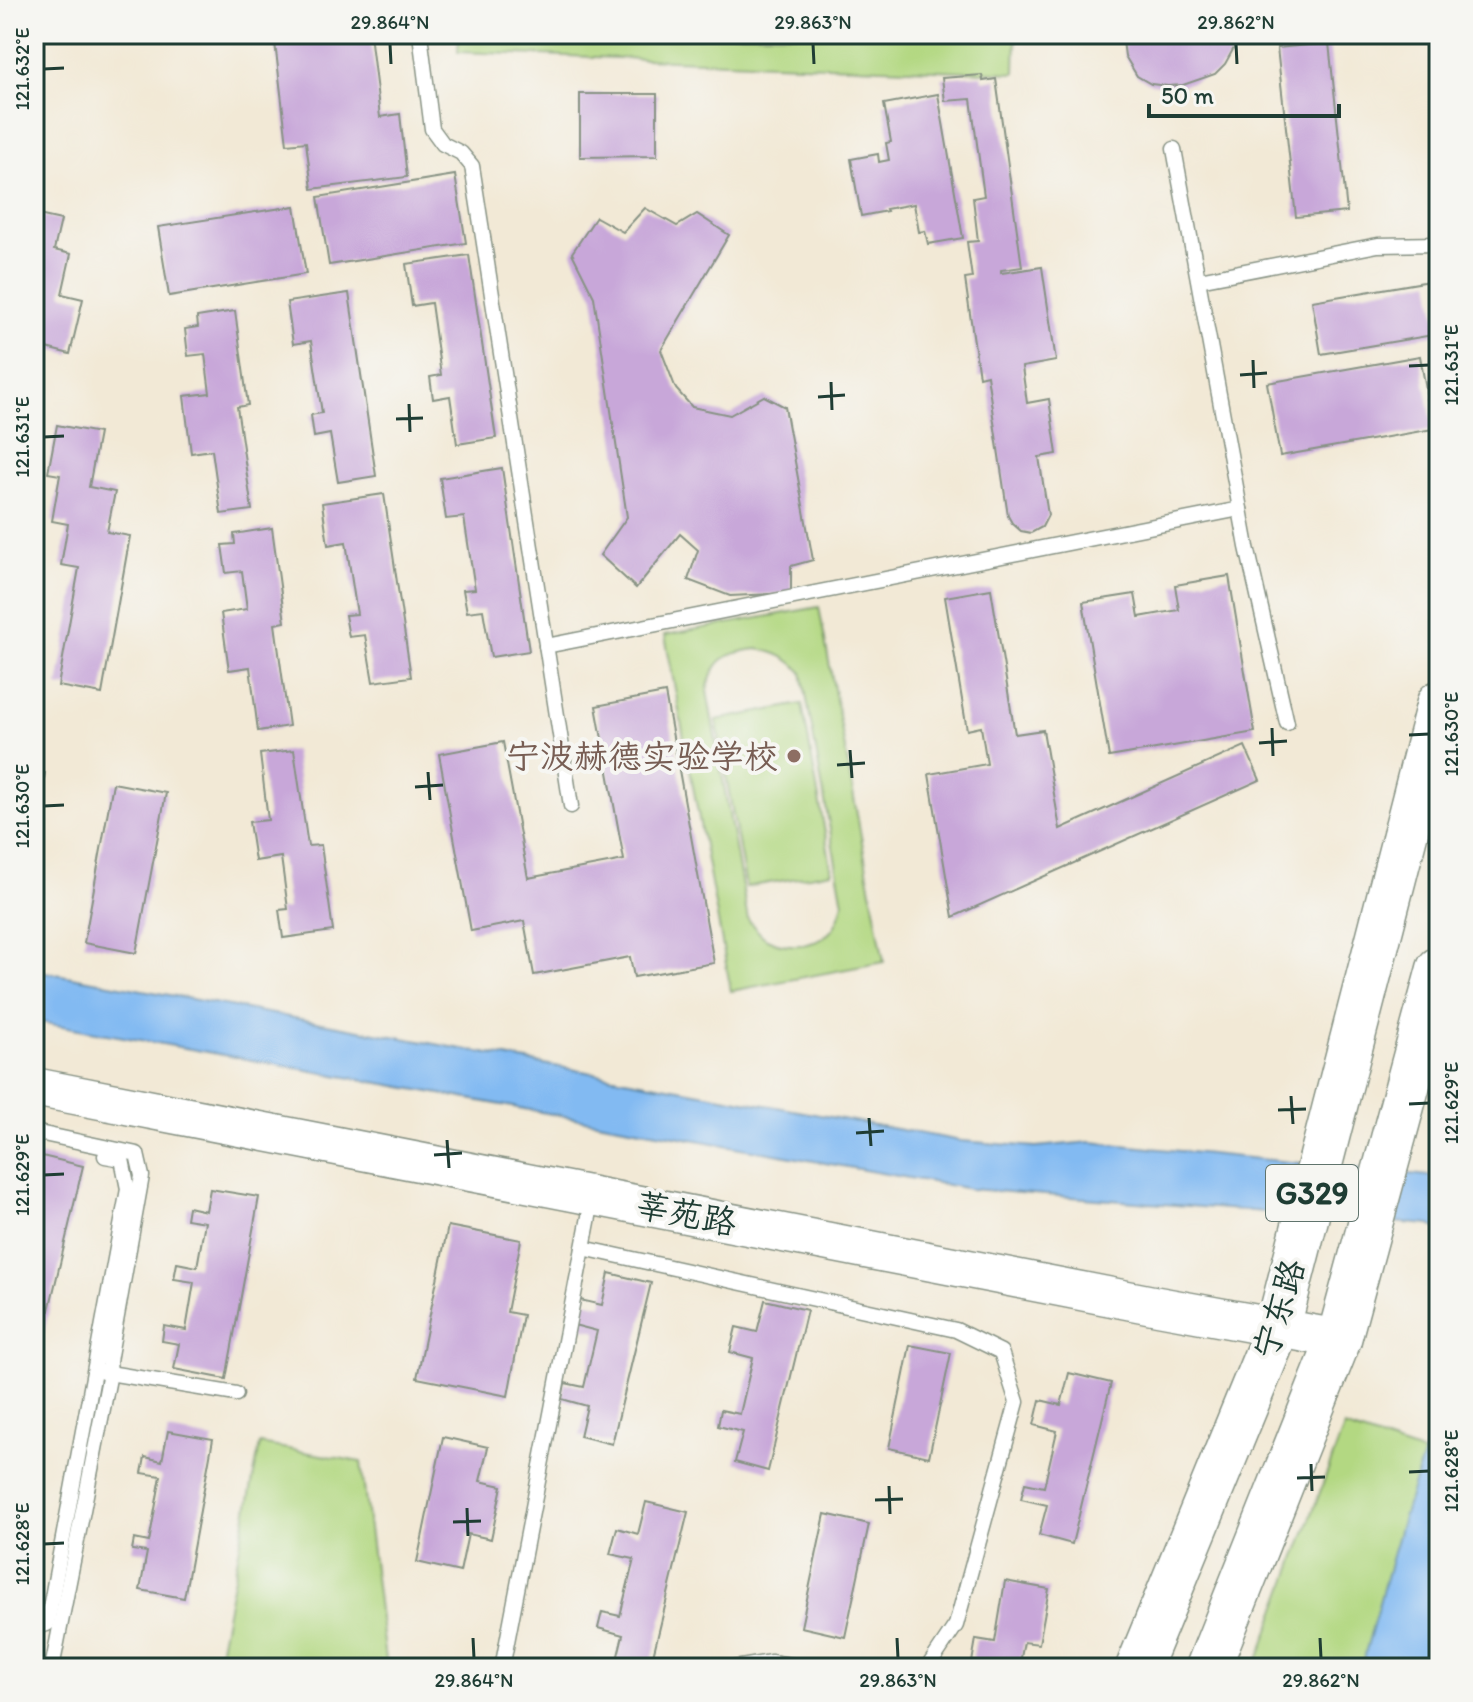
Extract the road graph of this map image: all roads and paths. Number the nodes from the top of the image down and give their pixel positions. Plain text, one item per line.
1 (420, 34) edge
2 (1174, 149) dead end
3 (1439, 244) edge
4 (1199, 280) junction
5 (1240, 509) junction
6 (546, 646) junction
7 (1439, 703) edge
8 (1287, 723) dead end
9 (571, 806) dead end
10 (1439, 969) edge
11 (34, 1087) edge
12 (34, 1132) edge
13 (34, 1141) edge
14 (593, 1196) junction
15 (583, 1248) junction
16 (1278, 1327) junction
17 (1339, 1339) junction
18 (102, 1371) junction
19 (236, 1394) dead end
20 (34, 1628) edge
21 (57, 1634) junction
22 (34, 1637) edge
23 (52, 1668) edge
24 (502, 1668) edge
25 (735, 1668) edge
26 (809, 1668) edge
27 (924, 1668) edge
28 (1138, 1668) edge
29 (1208, 1668) edge

1 - 6 lane
2 - 4 lane
3 - 4 lane
4 - 5 lane
5 - 6 lane
5 - 8 lane
6 - 9 lane
7 - 16 main road, 宁东路 / G329
10 - 17 main road, 宁东路 / G329
11 - 14 street, 莘苑路
12 - 18 lane
13 - 18 lane
14 - 15 lane
14 - 16 street, 莘苑路
15 - 24 lane
15 - 27 lane
16 - 17 street, 莘苑路
16 - 28 main road, 宁东路 / G329
17 - 29 main road, 宁东路 / G329
18 - 19 lane
18 - 20 lane
18 - 21 lane
21 - 22 lane
21 - 23 lane
25 - 26 lane

